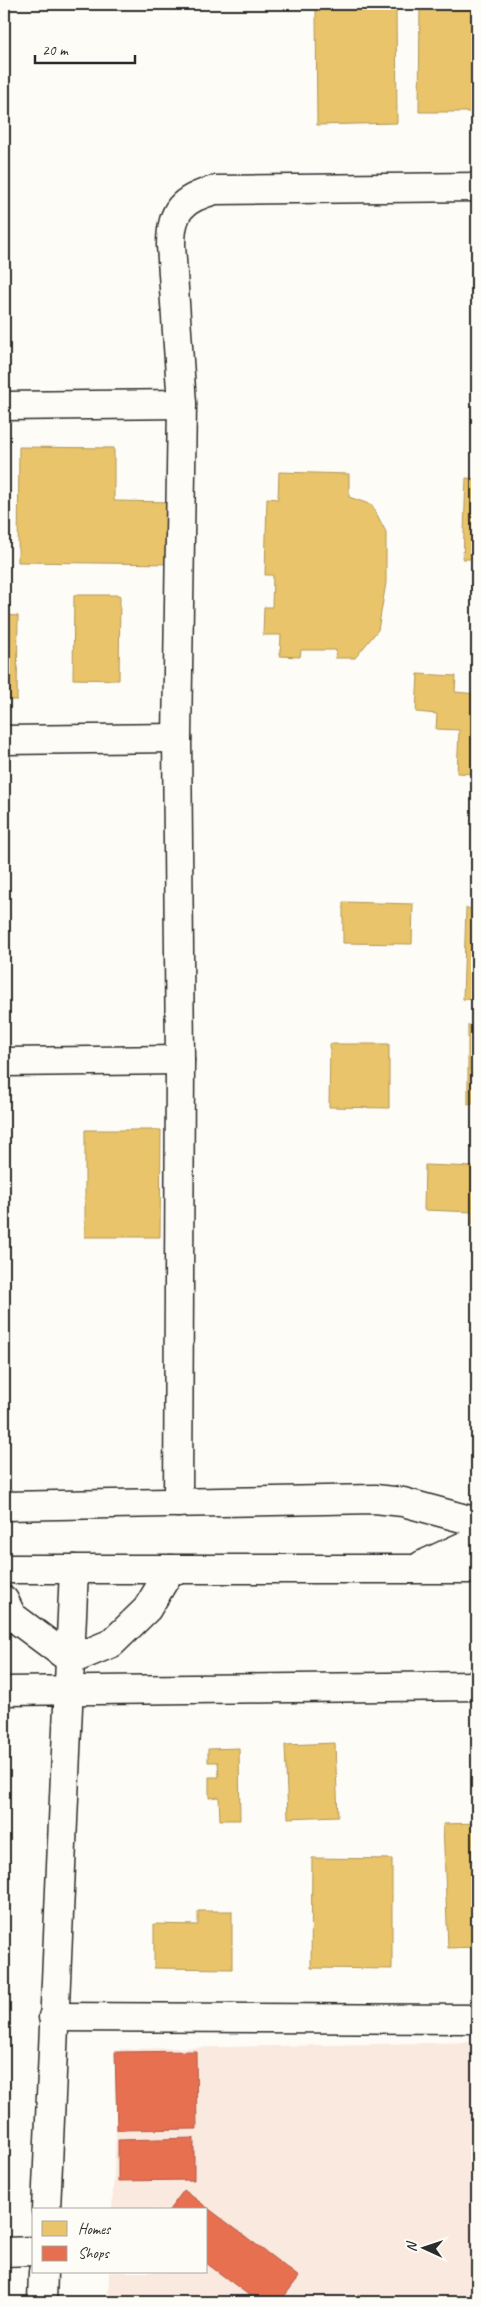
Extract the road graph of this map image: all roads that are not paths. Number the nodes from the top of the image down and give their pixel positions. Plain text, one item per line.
1 (477, 187) edge
2 (182, 404) junction
3 (4, 406) edge
4 (176, 738) junction
5 (4, 740) edge
6 (180, 1060) junction
7 (4, 1062) edge
8 (178, 1502) junction
9 (4, 1506) edge
10 (477, 1522) edge
11 (477, 1540) edge
12 (74, 1569) junction
13 (171, 1569) junction
14 (477, 1569) edge
15 (4, 1570) edge
16 (411, 1570) junction
17 (4, 1600) edge
18 (71, 1660) junction
19 (477, 1686) edge
20 (4, 1691) edge
21 (70, 1692) junction
22 (53, 2017) junction
23 (477, 2019) edge
24 (46, 2208) edge
25 (4, 2252) edge
26 (32, 2252) edge
27 (44, 2274) edge
28 (42, 2302) edge

1 - 2 street
2 - 3 street
2 - 4 street
4 - 5 street
4 - 6 street
6 - 7 street
6 - 8 street
8 - 9 street
8 - 10 street
11 - 16 street
12 - 13 street
12 - 15 street
12 - 18 street
13 - 16 street
13 - 18 street
14 - 16 street
17 - 18 street
18 - 21 street
19 - 21 street
20 - 21 street
21 - 22 street
22 - 23 street
22 - 24 street
25 - 26 street
27 - 28 street

